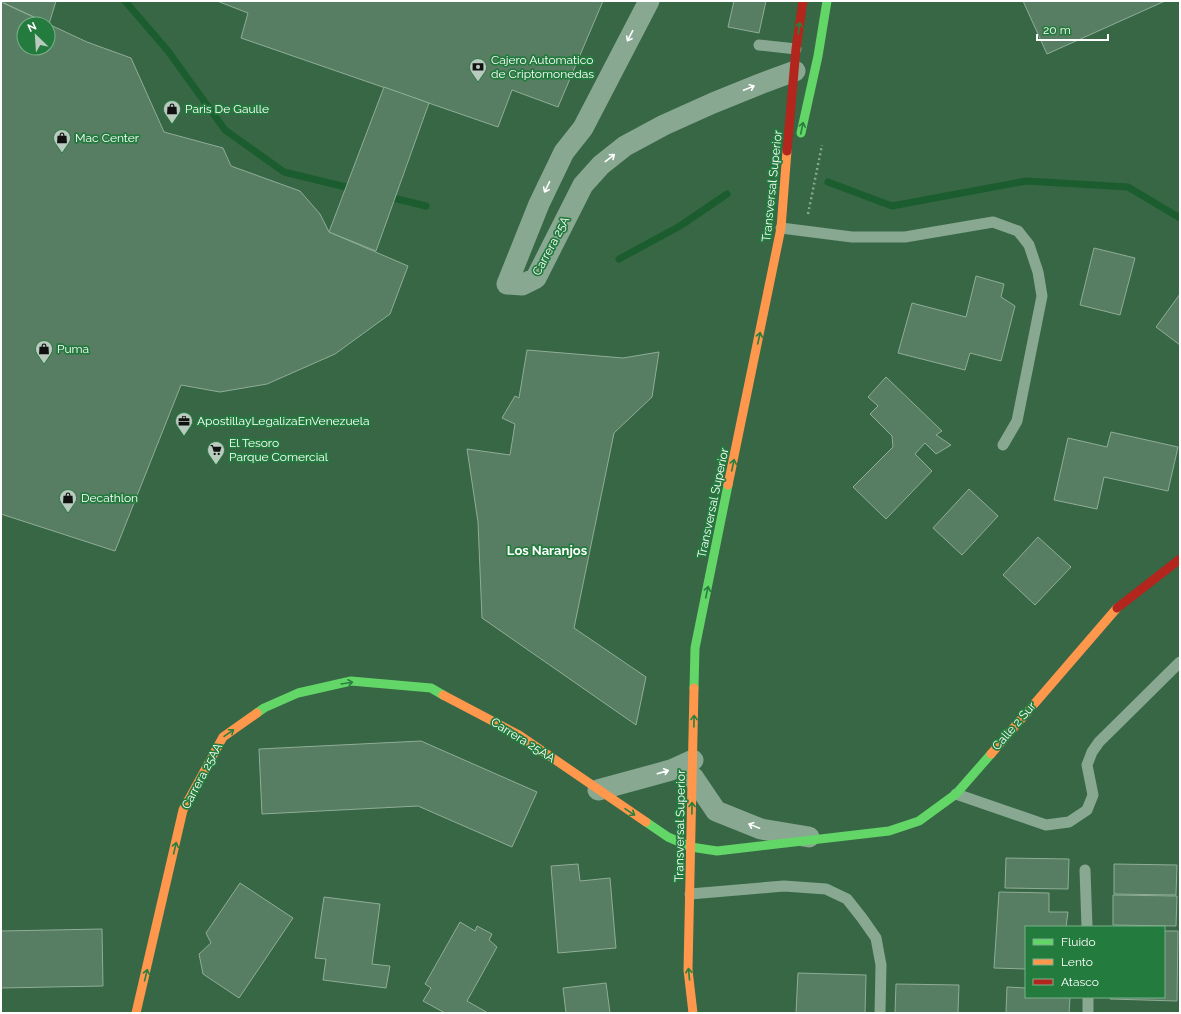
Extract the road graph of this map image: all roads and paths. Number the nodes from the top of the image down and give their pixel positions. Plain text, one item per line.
1 (649, 1) edge
2 (803, 1) edge
3 (827, 1) edge
4 (759, 46) dead end
5 (796, 49) junction
6 (794, 71) junction
7 (798, 146) dead end
8 (795, 161) dead end
9 (782, 224) junction
10 (1003, 445) dead end
11 (1180, 559) edge
12 (1180, 662) edge
13 (693, 769) junction
14 (598, 790) junction
15 (956, 794) junction
16 (819, 838) junction
17 (691, 847) junction
18 (1085, 870) dead end
19 (690, 894) junction
20 (1086, 926) edge
21 (1088, 998) edge
22 (136, 1013) edge
23 (693, 1013) edge
24 (880, 1013) edge
25 (1088, 1013) edge

1 -> 6 street, Carrera 25A
5 -> 2 street, Transversal Superior
7 -> 3 street
4 - 5 lane
5 - 6 street, Transversal Superior
6 - 9 street, Transversal Superior
8 - 9 street
9 - 10 lane
13 -> 9 street, Transversal Superior
11 - 15 street, Calle 2 Sur
12 - 15 lane
14 -> 13 street
16 -> 13 street, Calle 2 Sur
17 -> 13 street, Transversal Superior
14 -> 17 street, Carrera 25AA
22 -> 14 street, Carrera 25AA
15 - 16 street, Calle 2 Sur
16 - 17 street, Calle 2 Sur
17 - 19 street, Transversal Superior
18 - 20 lane
23 -> 19 street, Transversal Superior
19 - 24 lane
21 - 25 lane

